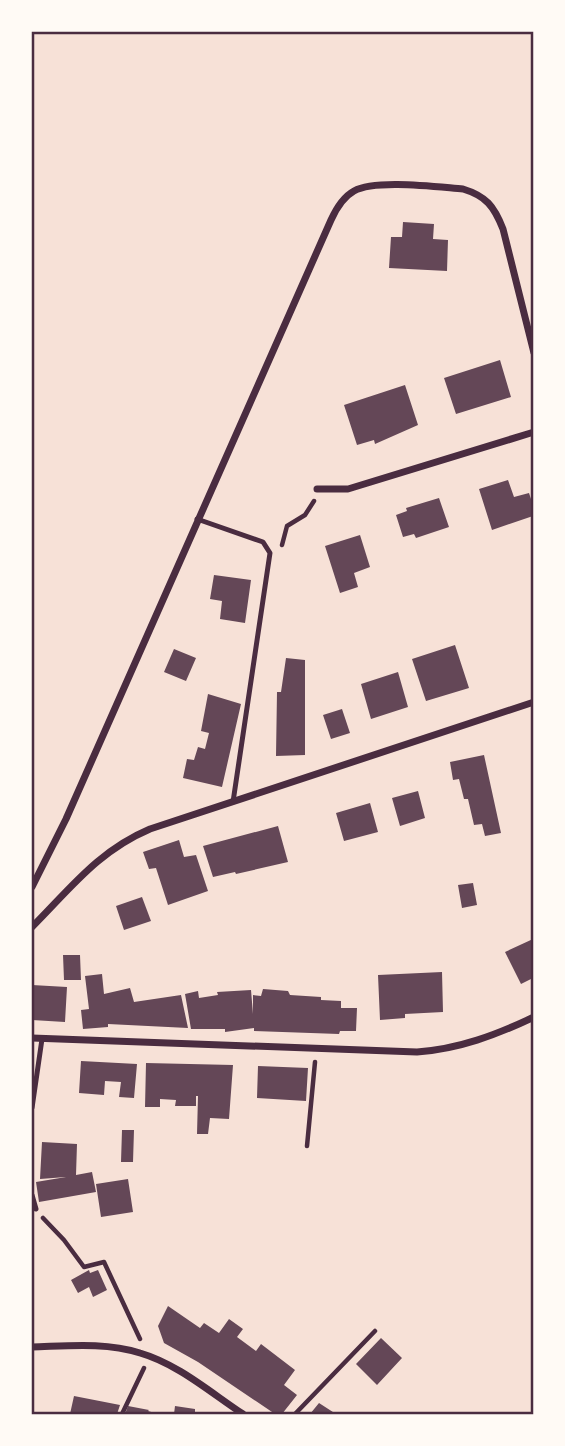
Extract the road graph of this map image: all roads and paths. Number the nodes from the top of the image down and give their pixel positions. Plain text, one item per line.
1 (534, 353) edge
2 (534, 432) edge
3 (317, 489) joint
4 (197, 519) junction
5 (268, 547) junction
6 (534, 702) edge
7 (233, 802) junction
8 (32, 887) edge
9 (32, 927) edge
10 (534, 1017) edge
11 (32, 1038) edge
12 (42, 1039) junction
13 (316, 1050) junction
14 (32, 1108) edge
15 (307, 1146) dead end
16 (32, 1195) edge
17 (36, 1209) joint
18 (376, 1331) dead end
19 (32, 1347) edge
20 (146, 1355) junction
21 (122, 1415) edge
22 (243, 1415) edge
23 (295, 1415) edge

1 - 4 street
2 - 3 street
3 - 5 path
4 - 5 lane
4 - 8 street
5 - 7 lane
6 - 7 street
7 - 9 street
10 - 13 street
11 - 12 street
12 - 13 street
12 - 14 lane
13 - 15 path
16 - 17 lane
17 - 20 path
18 - 23 path
19 - 20 street
20 - 21 path
20 - 22 street

